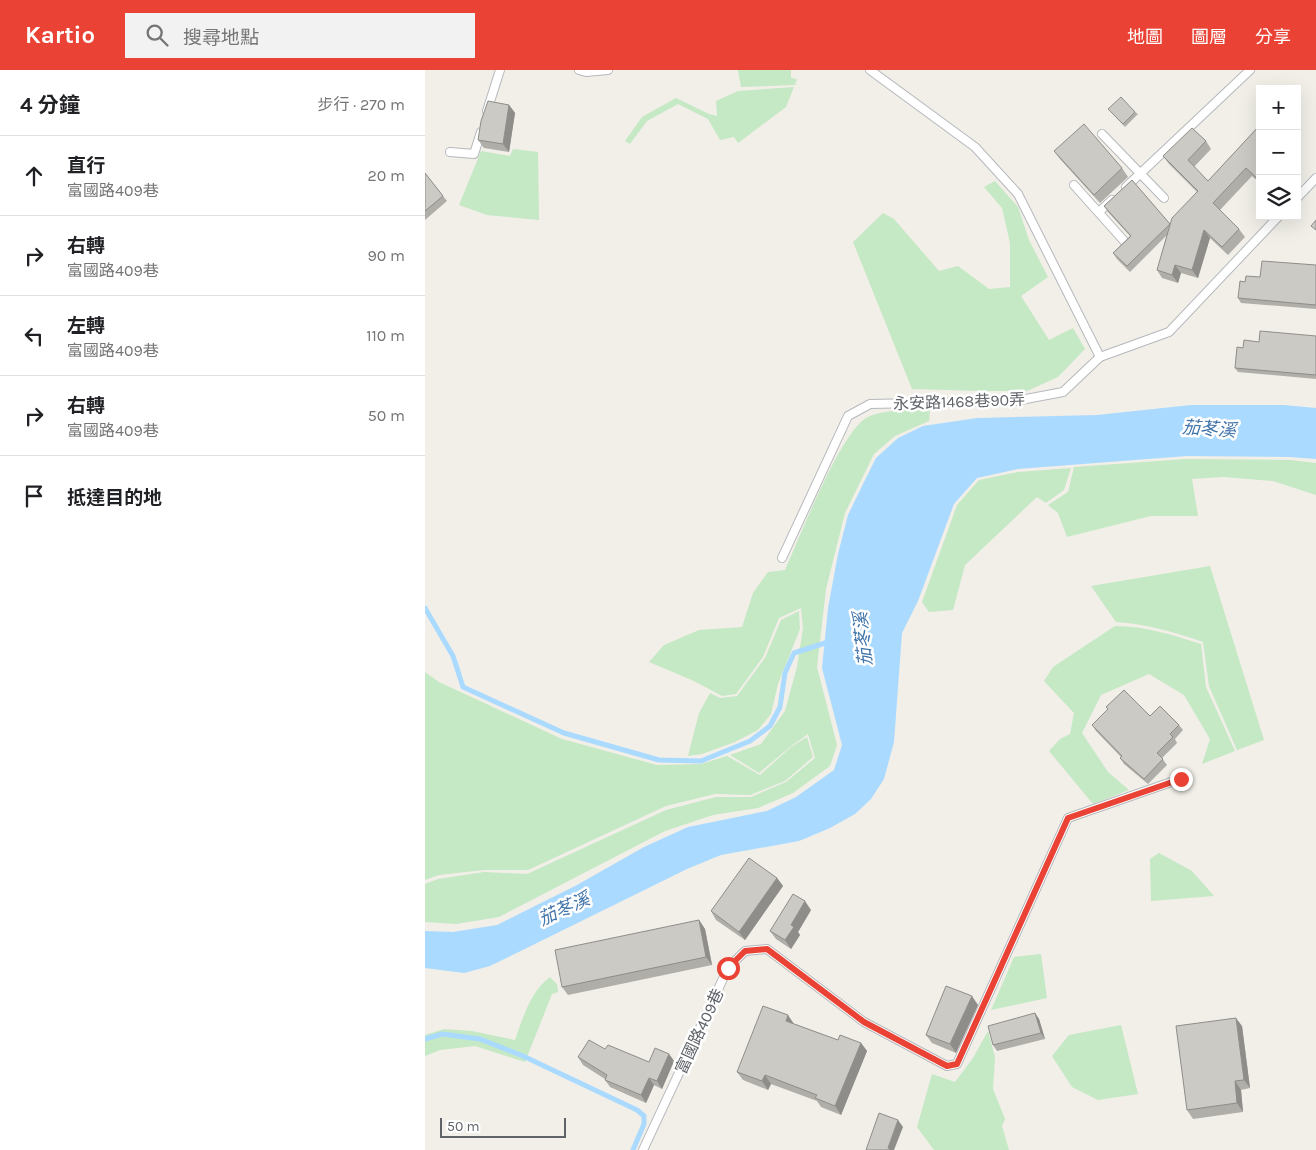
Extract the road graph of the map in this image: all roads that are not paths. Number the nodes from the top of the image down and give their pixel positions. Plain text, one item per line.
1 (500, 70) edge
2 (579, 70) edge
3 (608, 70) edge
4 (870, 70) edge
5 (1250, 70) edge
6 (485, 117) edge
7 (483, 126) edge
8 (1102, 134) dead end
9 (450, 152) dead end
10 (1141, 173) junction
11 (1316, 178) edge
12 (1074, 185) edge
13 (1301, 194) edge
14 (1164, 198) dead end
15 (1099, 212) junction
16 (1275, 220) edge
17 (1125, 242) edge
18 (1100, 357) junction
19 (782, 558) dead end
20 (1181, 779) dead end
21 (643, 1150) edge

1 - 6 lane
2 - 3 lane
4 - 18 lane
5 - 10 lane
7 - 9 lane
8 - 10 lane
10 - 14 lane
10 - 15 lane
11 - 13 lane
12 - 15 lane
15 - 17 lane
16 - 18 lane, 永安路1468巷90弄
18 - 19 lane, 永安路1468巷90弄
20 - 21 lane, 富國路409巷

